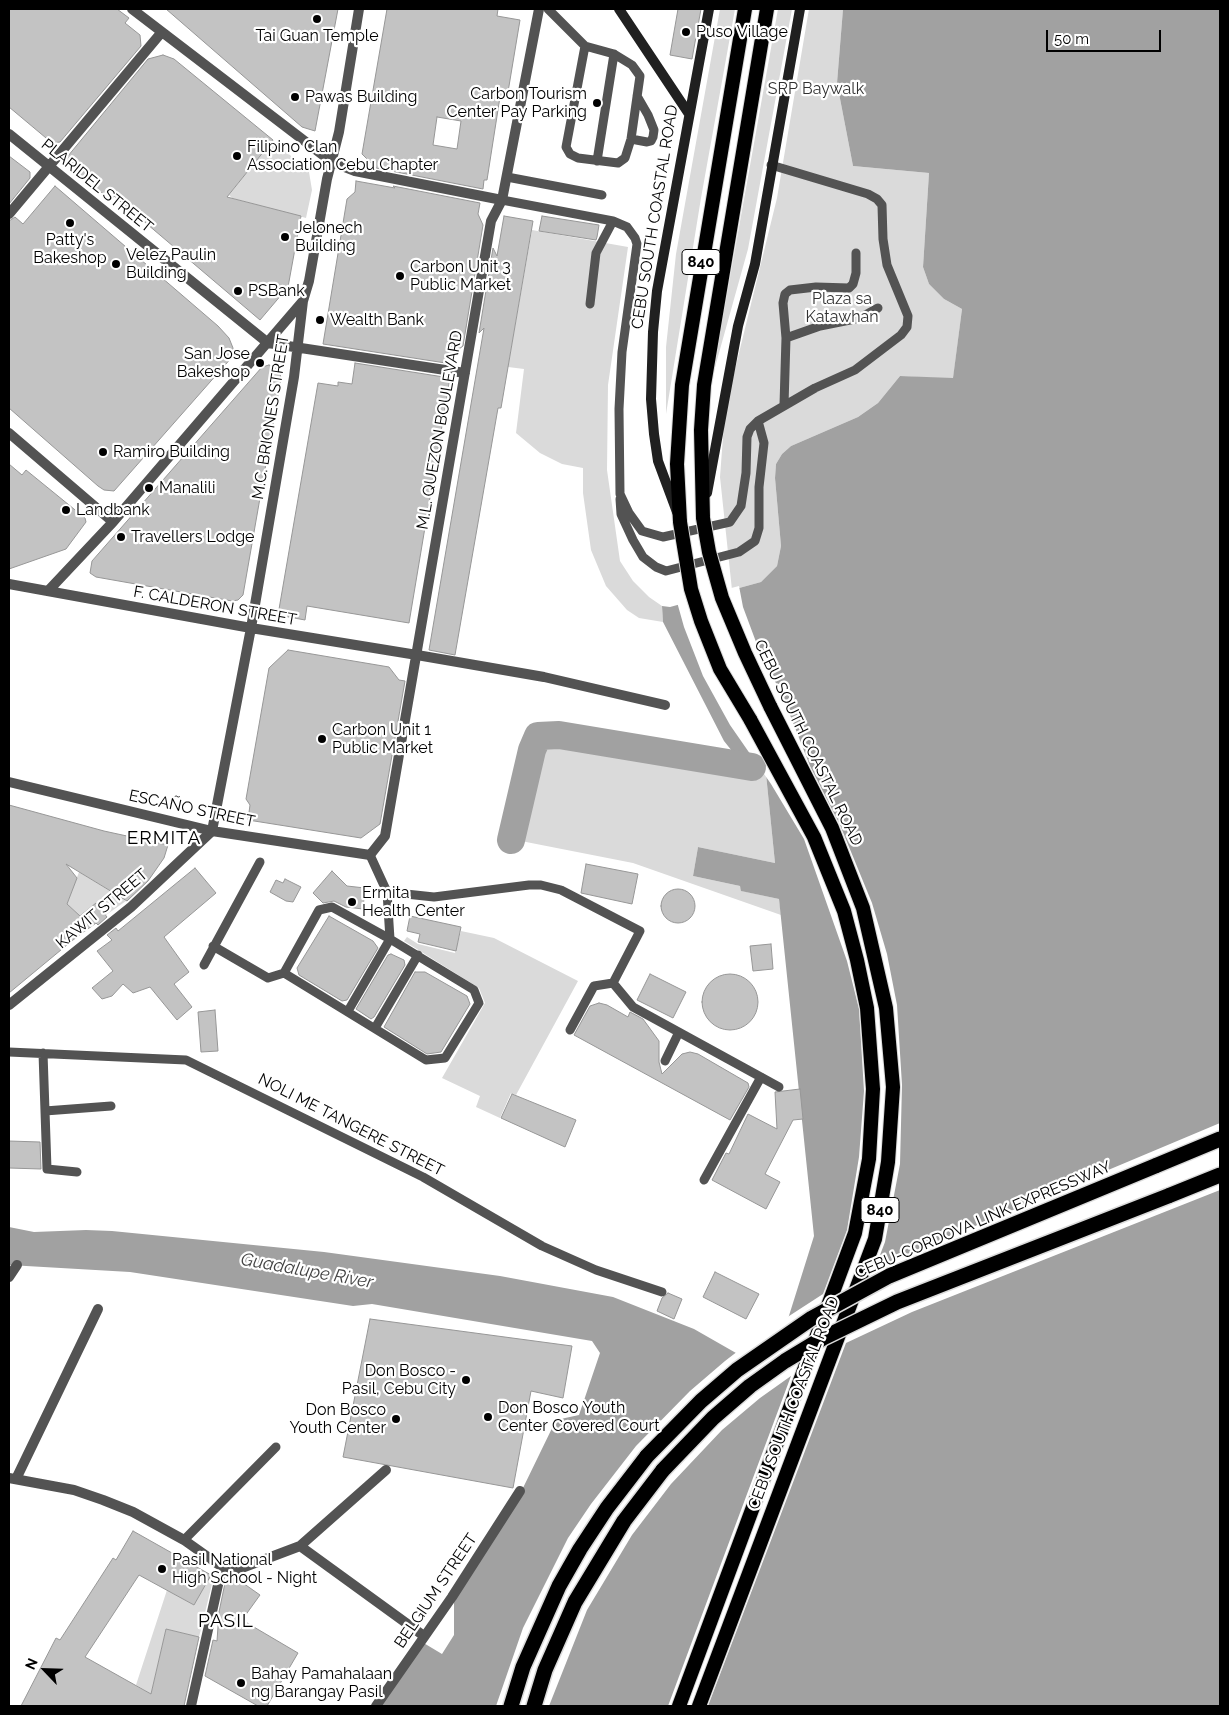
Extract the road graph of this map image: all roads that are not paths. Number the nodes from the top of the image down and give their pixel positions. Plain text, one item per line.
1 (132, 9) edge
2 (359, 9) edge
3 (538, 9) edge
4 (548, 9) edge
5 (619, 9) edge
6 (709, 9) edge
7 (745, 9) edge
8 (767, 9) edge
9 (800, 9) edge
10 (161, 33) junction
11 (585, 46) junction
12 (614, 54) junction
13 (637, 96) junction
14 (689, 114) junction
15 (9, 134) edge
16 (631, 139) junction
17 (596, 161) junction
18 (332, 162) junction
19 (771, 165) junction
20 (48, 167) junction
21 (507, 177) junction
22 (602, 195) dead end
23 (502, 200) junction
24 (9, 214) edge
25 (613, 221) junction
26 (856, 253) dead end
27 (303, 300) junction
28 (590, 304) dead end
29 (878, 308) dead end
30 (786, 338) junction
31 (268, 343) junction
32 (299, 349) junction
33 (465, 374) junction
34 (784, 406) junction
35 (758, 421) junction
36 (9, 433) edge
37 (620, 494) junction
38 (703, 515) junction
39 (680, 520) junction
40 (113, 522) junction
41 (9, 584) edge
42 (48, 592) junction
43 (251, 628) junction
44 (417, 654) junction
45 (665, 705) dead end
46 (9, 782) edge
47 (212, 831) junction
48 (370, 855) junction
49 (260, 862) dead end
50 (388, 892) junction
51 (390, 939) junction
52 (213, 946) junction
53 (418, 955) junction
54 (204, 965) dead end
55 (284, 973) junction
56 (613, 983) junction
57 (9, 1005) edge
58 (348, 1011) junction
59 (374, 1028) junction
60 (570, 1030) dead end
61 (678, 1032) junction
62 (9, 1052) edge
63 (43, 1053) junction
64 (665, 1061) dead end
65 (761, 1077) junction
66 (779, 1087) dead end
67 (111, 1106) dead end
68 (45, 1111) junction
69 (1220, 1139) edge
70 (76, 1172) dead end
71 (1220, 1175) edge
72 (704, 1180) dead end
73 (17, 1265) dead end
74 (9, 1278) edge
75 (662, 1292) dead end
76 (98, 1309) dead end
77 (276, 1448) dead end
78 (386, 1470) dead end
79 (13, 1479) edge
80 (520, 1491) dead end
81 (184, 1540) junction
82 (300, 1546) junction
83 (222, 1567) junction
84 (424, 1636) junction
85 (190, 1706) edge
86 (376, 1706) edge
87 (511, 1706) edge
88 (534, 1706) edge
89 (679, 1706) edge
90 (699, 1706) edge

1 - 10 street
2 - 18 street, M.C. BRIONES STREET
3 - 21 street, M.L. QUEZON BOULEVARD
4 - 11 lane
5 - 14 main road
6 - 14 main road, CEBU SOUTH COASTAL ROAD
7 - 39 highway, CEBU SOUTH COASTAL ROAD / 840
8 - 38 highway, CEBU SOUTH COASTAL ROAD / 840
9 - 19 main road, CEBU SOUTH COASTAL ROAD
10 - 18 street
10 - 20 street
11 - 12 lane
11 - 17 lane
12 - 13 lane
12 - 17 lane
13 - 16 lane
13 - 16 lane
14 - 39 main road, CEBU SOUTH COASTAL ROAD
15 - 20 street, PLARIDEL STREET
16 - 17 lane
18 - 23 street
18 - 27 street, M.C. BRIONES STREET
19 - 34 lane
19 - 38 main road, CEBU SOUTH COASTAL ROAD
20 - 24 street
20 - 31 street, PLARIDEL STREET
21 - 22 lane
21 - 23 street, M.L. QUEZON BOULEVARD
23 - 25 lane
23 - 33 street, M.L. QUEZON BOULEVARD
25 - 28 lane
25 - 37 lane
26 - 30 lane
27 - 31 street
27 - 32 street, M.C. BRIONES STREET
29 - 30 lane
30 - 34 lane
31 - 32 street, PLARIDEL STREET
31 - 40 street
32 - 33 street, PLARIDEL STREET
32 - 43 street, M.C. BRIONES STREET
33 - 44 street, M.L. QUEZON BOULEVARD
34 - 35 lane
35 - 37 lane
35 - 37 lane
36 - 40 street
38 - 90 highway, CEBU SOUTH COASTAL ROAD / 840, bridge
39 - 89 highway, CEBU SOUTH COASTAL ROAD / 840, bridge
40 - 42 street
41 - 42 street, F. CALDERON STREET
42 - 43 street, F. CALDERON STREET
43 - 44 street, F. CALDERON STREET
43 - 47 street, M.C. BRIONES STREET
44 - 45 street, F. CALDERON STREET
44 - 48 street, M.L. QUEZON BOULEVARD
46 - 47 street, ESCAÑO STREET
47 - 48 street, ESCAÑO STREET
47 - 57 street, KAWIT STREET
48 - 50 lane
49 - 52 lane
50 - 51 lane
50 - 56 lane
51 - 53 lane
51 - 55 lane
51 - 58 lane
52 - 54 lane
52 - 55 lane
53 - 59 lane
53 - 59 lane
55 - 58 lane
56 - 60 lane
56 - 61 lane
58 - 59 lane
61 - 64 lane
61 - 65 lane
62 - 63 lane, NOLI ME TANGERE STREET
63 - 68 lane
63 - 75 lane, NOLI ME TANGERE STREET
65 - 66 lane
65 - 72 lane
67 - 68 lane
68 - 70 lane
69 - 87 highway, CEBU-CORDOVA LINK EXPRESSWAY, bridge
71 - 88 highway, bridge
73 - 74 street
76 - 79 street
77 - 81 lane
78 - 82 street
79 - 81 street
80 - 84 street, BELGIUM STREET
81 - 83 street
82 - 83 street
82 - 84 street
83 - 85 street
84 - 86 street, BELGIUM STREET

